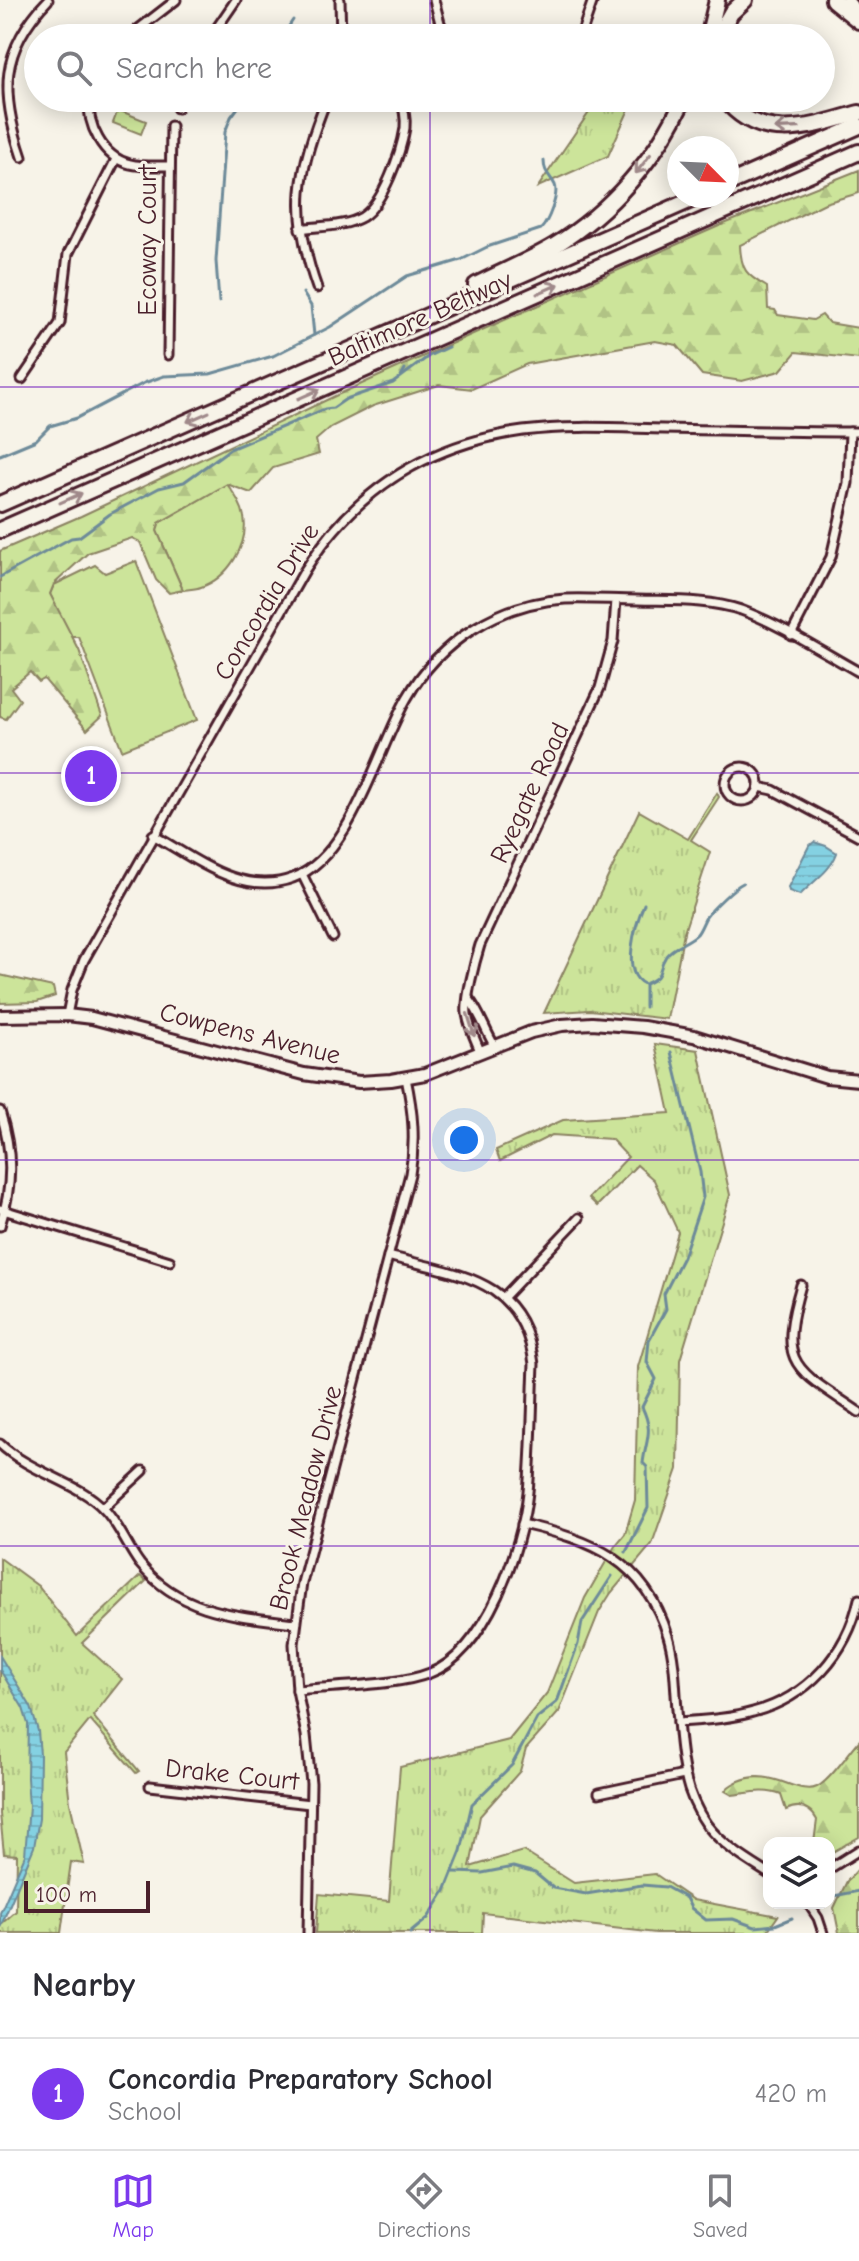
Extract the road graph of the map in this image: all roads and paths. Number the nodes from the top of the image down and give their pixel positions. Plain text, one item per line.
1 (48, 0) edge
2 (176, 0) edge
3 (340, 0) edge
4 (434, 0) edge
5 (593, 0) edge
6 (717, 0) edge
7 (745, 0) edge
8 (833, 0) edge
9 (847, 0) edge
10 (233, 1) edge
11 (859, 14) edge
12 (859, 21) edge
13 (28, 24) edge
14 (145, 24) edge
15 (219, 24) edge
16 (341, 24) edge
17 (440, 24) edge
18 (586, 24) edge
19 (711, 24) edge
20 (725, 24) edge
21 (24, 28) edge
22 (90, 112) edge
23 (322, 112) edge
24 (405, 112) edge
25 (676, 112) edge
26 (737, 112) edge
27 (859, 113) edge
28 (171, 126) dead end
29 (859, 126) edge
30 (859, 152) edge
31 (22, 157) dead end
32 (116, 159) junction
33 (169, 166) junction
34 (739, 179) edge
35 (673, 208) edge
36 (300, 229) junction
37 (317, 288) dead end
38 (346, 352) junction
39 (168, 355) dead end
40 (22, 379) dead end
41 (850, 432) junction
42 (859, 432) edge
43 (0, 502) edge
44 (0, 530) edge
45 (616, 600) junction
46 (791, 635) junction
47 (859, 672) edge
48 (759, 787) junction
49 (153, 835) junction
50 (859, 836) edge
51 (302, 874) junction
52 (333, 937) dead end
53 (469, 999) junction
54 (67, 1015) junction
55 (0, 1016) edge
56 (494, 1045) junction
57 (480, 1051) junction
58 (406, 1078) junction
59 (859, 1080) edge
60 (0, 1111) edge
61 (2, 1210) edge
62 (579, 1218) dead end
63 (0, 1226) edge
64 (388, 1256) junction
65 (170, 1261) dead end
66 (801, 1285) dead end
67 (504, 1297) junction
68 (859, 1412) edge
69 (0, 1444) edge
70 (143, 1471) dead end
71 (103, 1508) junction
72 (522, 1524) junction
73 (859, 1599) edge
74 (295, 1623) junction
75 (297, 1690) junction
76 (678, 1722) junction
77 (684, 1775) junction
78 (150, 1786) dead end
79 (599, 1793) dead end
80 (310, 1804) junction
81 (859, 1850) edge
82 (835, 1865) edge
83 (763, 1870) edge
84 (812, 1909) edge
85 (308, 1933) edge
86 (823, 1933) edge

1 - 13 street
2 - 14 street
3 - 16 street
4 - 17 street
5 - 18 street
6 - 19 highway
7 - 20 highway
8 - 12 highway
9 - 11 street
10 - 15 street
21 - 31 street
22 - 32 street
23 - 36 street
24 - 36 street
25 -> 38 highway
27 -> 26 highway
28 - 33 street, Ecoway Court
29 - 34 highway
44 -> 30 highway, Baltimore Beltway
32 - 33 street
32 - 40 street
33 - 39 street, Ecoway Court
35 - 38 highway, Baltimore Beltway
36 - 37 street
38 -> 43 highway, Baltimore Beltway
41 - 42 street, Concordia Drive
41 - 46 street
41 - 49 street, Concordia Drive
45 - 46 street
45 - 51 street
45 - 53 street, Ryegate Road
46 - 47 street
48 - 48 street
48 - 50 street
49 - 51 street
49 - 54 street, Concordia Drive
51 - 52 street
53 - 56 street
53 -> 57 street, Ryegate Road
54 - 55 street, Cowpens Avenue
54 - 58 street, Cowpens Avenue
56 - 57 street, Cowpens Avenue
56 - 59 street, Cowpens Avenue
57 - 58 street, Cowpens Avenue
58 - 64 street, Brook Meadow Drive
60 - 61 street
61 - 63 street
61 - 65 street
62 - 67 street
64 - 67 street
64 - 74 street, Brook Meadow Drive
66 - 68 street
67 - 72 street
69 - 71 street
70 - 71 street
71 - 74 street
72 - 75 street
72 - 76 street
73 - 76 street
74 - 75 street, Brook Meadow Drive
75 - 80 street, Brook Meadow Drive
76 - 77 street
77 - 79 street
77 - 83 street
78 - 80 street, Drake Court
80 - 85 street, Brook Meadow Drive
81 - 82 street
84 - 86 street

